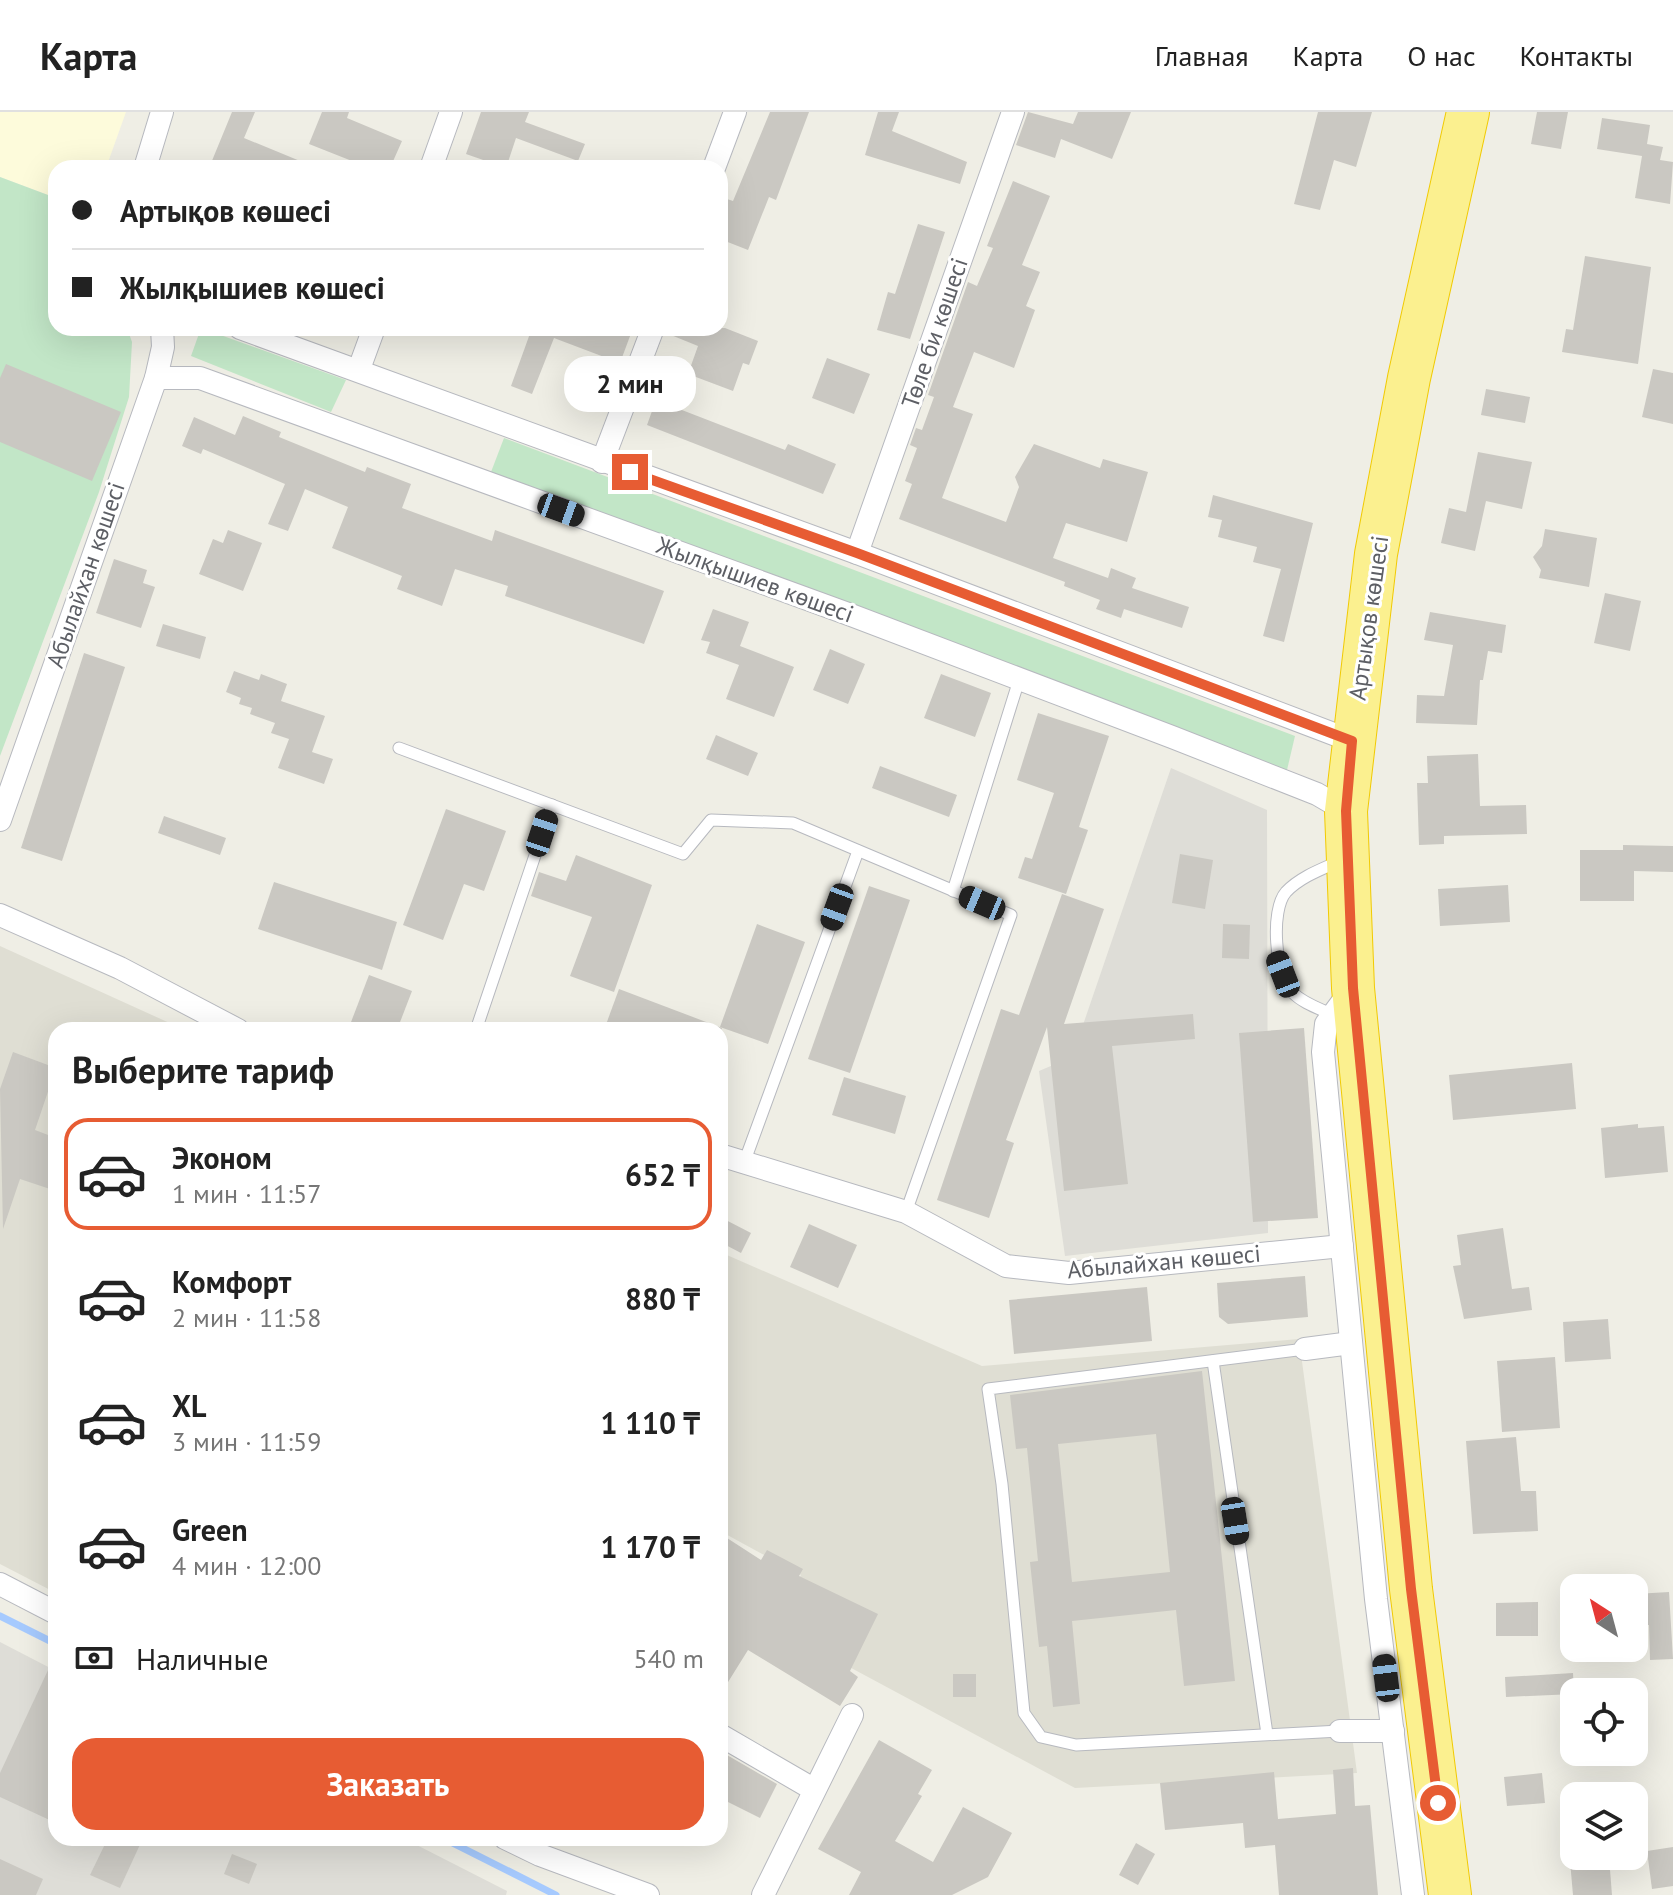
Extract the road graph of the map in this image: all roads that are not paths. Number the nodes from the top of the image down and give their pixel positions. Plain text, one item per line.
1 (162, 112) edge
2 (451, 112) edge
3 (735, 112) edge
4 (1013, 112) edge
5 (1463, 119) edge
6 (147, 160) edge
7 (434, 160) edge
8 (717, 160) edge
9 (263, 336) edge
10 (371, 336) edge
11 (650, 336) edge
12 (163, 338) edge
13 (359, 369) junction
14 (156, 378) junction
15 (602, 462) junction
16 (857, 553) junction
17 (1019, 680) junction
18 (1352, 741) junction
19 (399, 748) dead end
20 (552, 805) junction
21 (1346, 811) junction
22 (0, 820) edge
23 (858, 851) junction
24 (1348, 857) junction
25 (953, 891) junction
26 (0, 915) edge
27 (1342, 1001) junction
28 (223, 1022) edge
29 (479, 1022) edge
30 (728, 1158) edge
31 (744, 1163) junction
32 (906, 1212) junction
33 (1342, 1246) junction
34 (1351, 1343) junction
35 (1305, 1349) joint
36 (1213, 1361) junction
37 (0, 1584) edge
38 (48, 1609) edge
39 (852, 1715) dead end
40 (1340, 1731) joint
41 (1393, 1731) junction
42 (1267, 1734) junction
43 (728, 1740) edge
44 (813, 1789) junction
45 (545, 1847) edge
46 (648, 1895) edge
47 (763, 1895) edge
48 (1413, 1895) edge
49 (1450, 1895) edge

1 - 6 street
2 - 7 street
3 - 8 street
4 - 16 street, Төле би көшесі
5 - 18 highway, Артықов көшесі
9 - 13 street
10 - 13 street
11 - 15 street
12 - 14 street, Абылайхан көшесі
13 - 15 street
14 - 17 street, Жылқышиев көшесі
14 - 22 street, Абылайхан көшесі
15 - 16 street
16 - 18 street
17 - 21 street, Жылқышиев көшесі
17 - 25 lane
18 - 21 highway, Артықов көшесі
19 - 20 lane
20 - 23 lane
20 - 29 lane
21 - 24 highway, Артықов көшесі
23 - 25 lane
23 - 31 lane
24 - 27 highway, Артықов көшесі
24 - 27 lane
25 - 32 lane
26 - 28 street
27 - 33 street
27 - 49 highway, Артықов көшесі
30 - 31 street, Абылайхан көшесі
31 - 32 street, Абылайхан көшесі
32 - 33 street, Абылайхан көшесі
33 - 34 street
34 - 35 street
34 - 41 street
35 - 36 lane
36 - 42 lane
36 - 42 lane
37 - 38 street
39 - 44 street
40 - 41 street
40 - 42 lane
41 - 48 street
43 - 44 street
44 - 47 street
45 - 46 street

